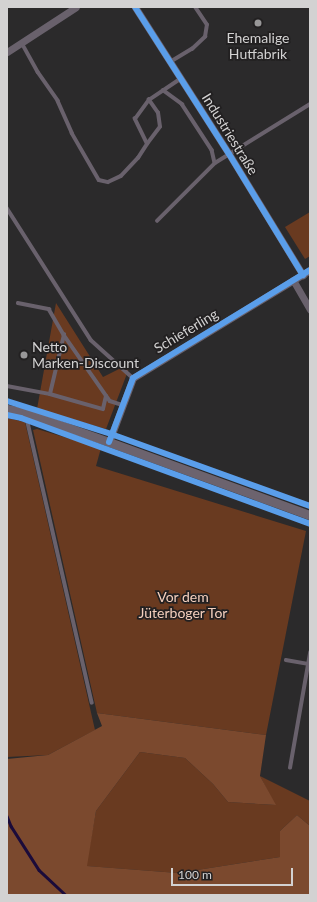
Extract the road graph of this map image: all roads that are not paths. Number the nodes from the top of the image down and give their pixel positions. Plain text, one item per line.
1 (76, 7) edge
2 (135, 7) edge
3 (195, 7) edge
4 (22, 42) junction
5 (7, 52) edge
6 (170, 62) junction
7 (180, 79) junction
8 (163, 90) junction
9 (149, 100) junction
10 (310, 104) edge
11 (147, 144) junction
12 (229, 154) junction
13 (215, 162) junction
14 (7, 208) edge
15 (157, 221) dead end
16 (310, 270) edge
17 (302, 275) junction
18 (293, 280) junction
19 (18, 303) dead end
20 (310, 309) edge
21 (64, 335) junction
22 (133, 378) junction
23 (7, 386) edge
24 (50, 394) junction
25 (106, 396) junction
26 (122, 405) junction
27 (7, 409) edge
28 (26, 413) junction
29 (109, 442) junction
30 (310, 515) edge
31 (310, 653) edge
32 (286, 660) dead end
33 (308, 664) junction
34 (92, 703) dead end
35 (290, 768) dead end

1 - 4 street
2 - 6 street, Industriestraße
3 - 6 lane
4 - 5 street
4 - 11 lane
6 - 7 street, Industriestraße
7 - 8 lane
7 - 12 street, Industriestraße
8 - 9 lane
8 - 13 lane
9 - 11 lane
9 - 11 lane
10 - 12 lane
12 - 13 lane
12 - 17 street, Industriestraße
13 - 15 lane
14 - 22 lane
16 - 17 street, Schieferling
17 - 18 street, Schieferling
18 - 20 street
18 - 22 street, Schieferling
19 - 21 lane
21 - 24 lane
21 - 25 lane
22 - 26 street
23 - 24 lane
24 - 25 lane
25 - 26 lane
26 - 29 street
27 - 28 main road
28 - 29 main road
28 - 34 lane
29 - 30 main road
31 - 33 lane
32 - 33 lane
33 - 35 lane

